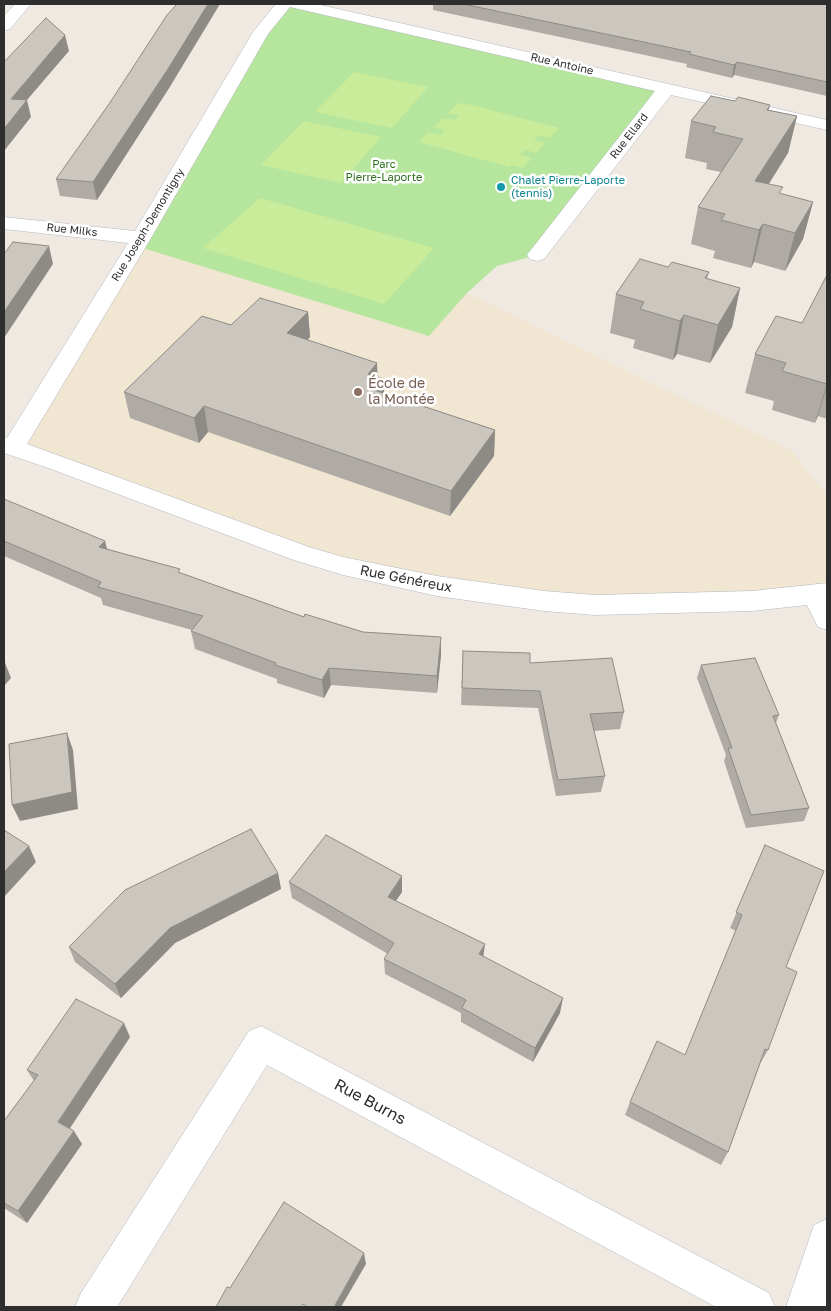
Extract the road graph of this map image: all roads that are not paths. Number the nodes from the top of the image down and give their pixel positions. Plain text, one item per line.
1 (23, 4) edge
2 (284, 4) edge
3 (296, 4) edge
4 (4, 26) edge
5 (666, 88) junction
6 (827, 125) edge
7 (4, 223) edge
8 (141, 238) junction
9 (537, 255) dead end
10 (8, 446) edge
11 (821, 594) edge
12 (827, 620) edge
13 (827, 1238) edge
14 (94, 1307) edge
15 (755, 1307) edge
16 (806, 1307) edge

1 - 4 street
2 - 8 street, Rue Joseph-Demontigny
3 - 5 street, Rue Antoine
5 - 6 street, Rue Antoine
5 - 9 street, Rue Ellard
7 - 8 street, Rue Milks
8 - 10 street, Rue Joseph-Demontigny
10 - 11 street, Rue Généreux
11 - 12 street
13 - 16 street
14 - 15 street, Rue Burns

